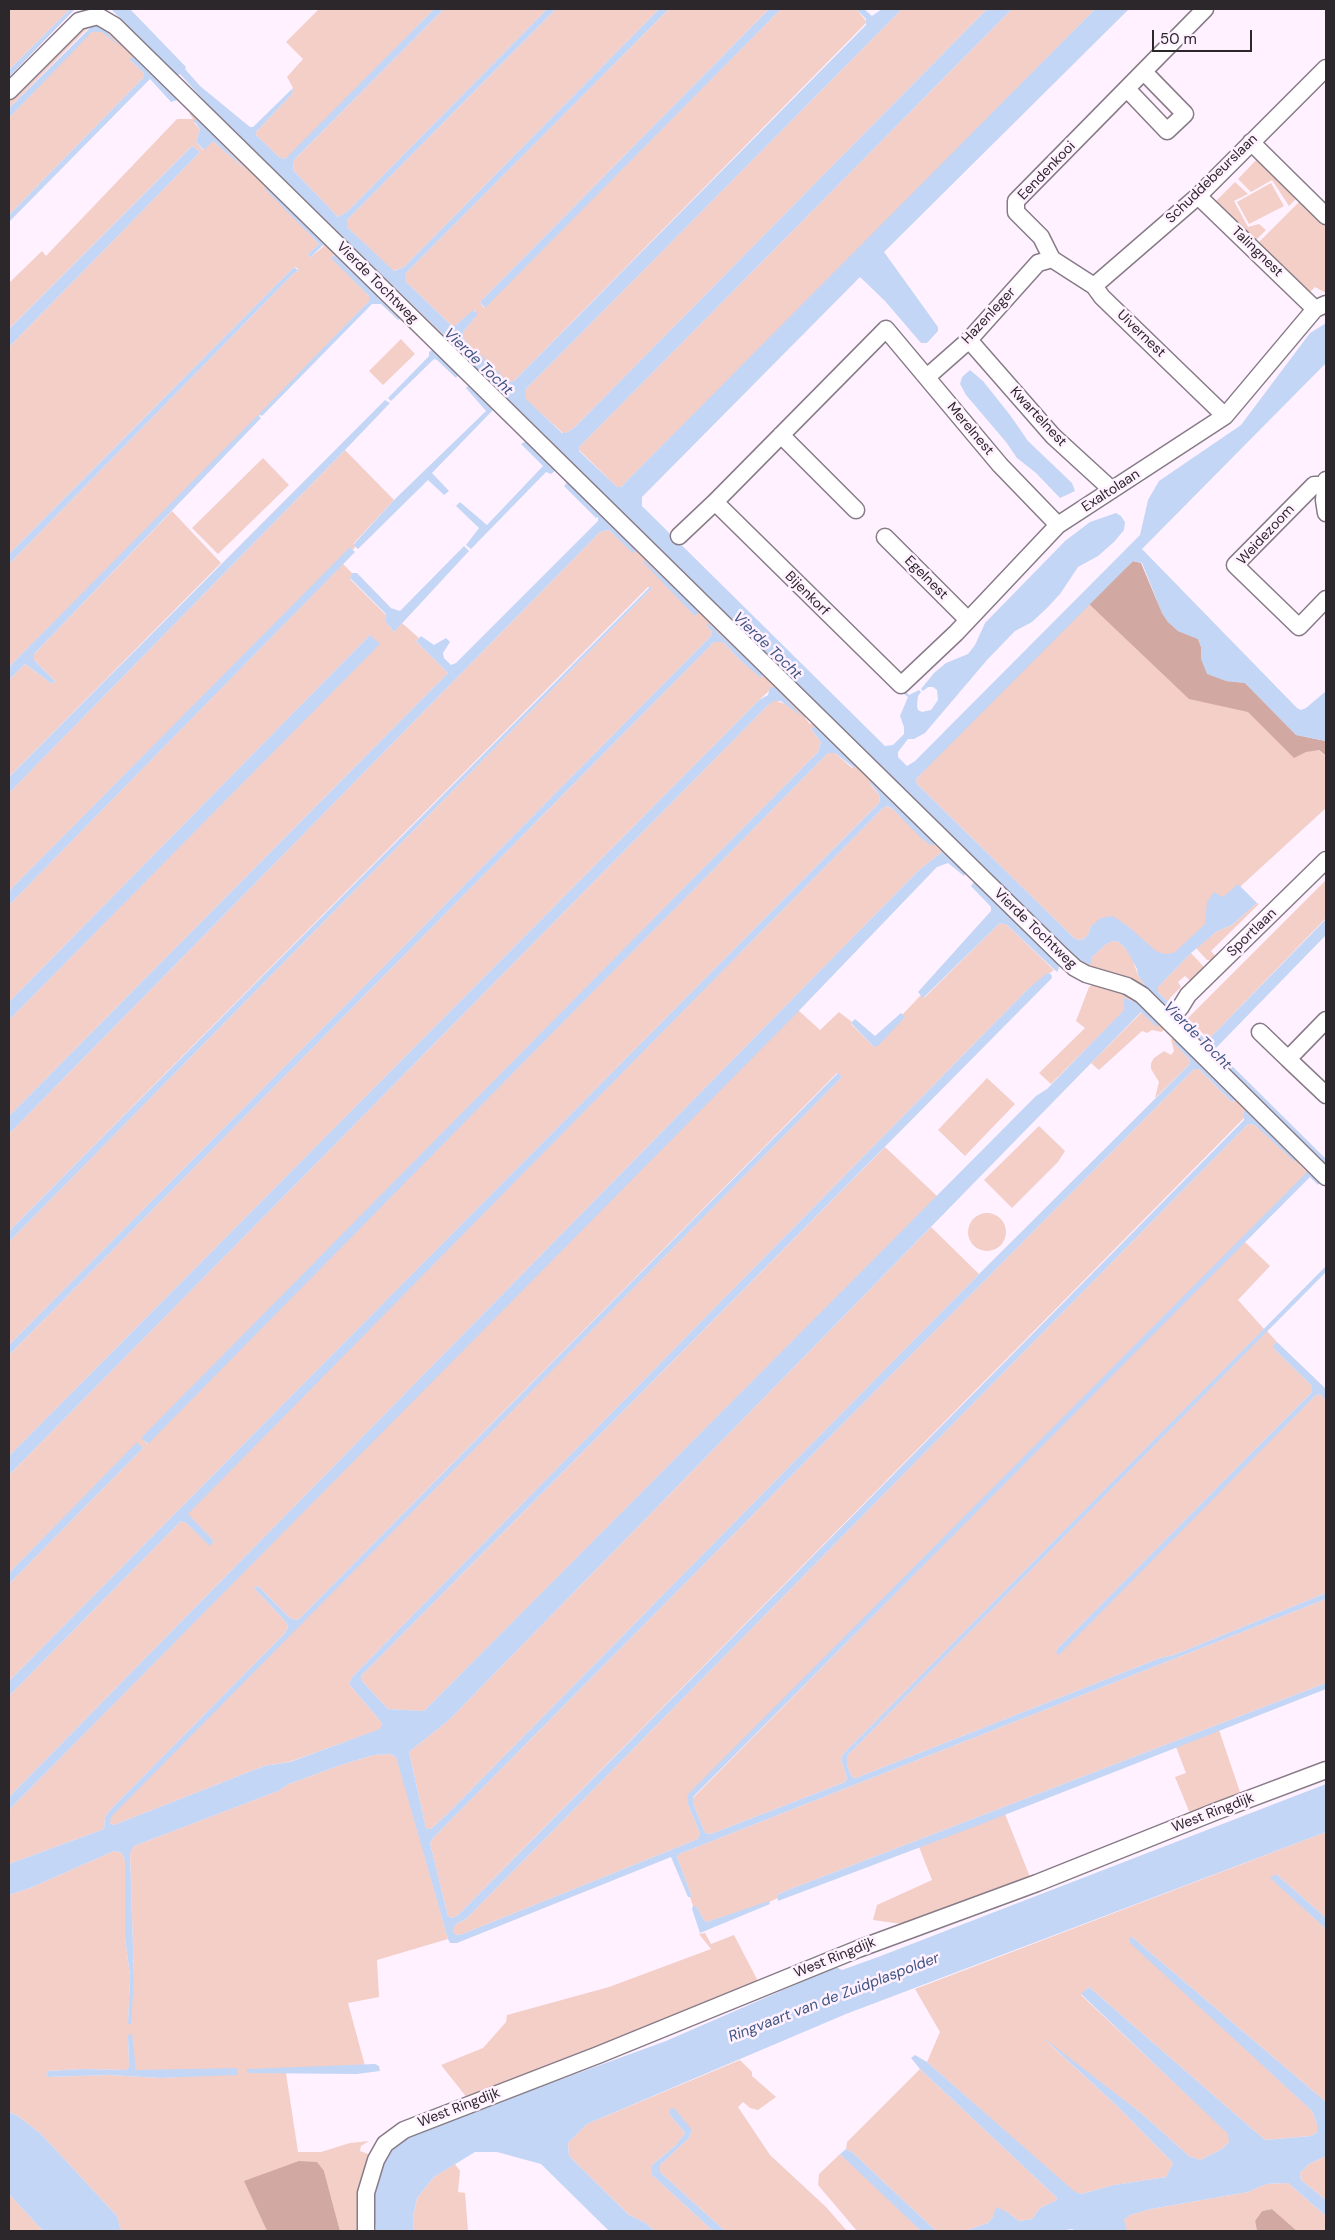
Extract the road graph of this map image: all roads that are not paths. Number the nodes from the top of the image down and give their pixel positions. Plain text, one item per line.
1 (1205, 9) edge
2 (1326, 68) edge
3 (1144, 72) junction
4 (1127, 89) junction
5 (9, 91) edge
6 (1251, 142) junction
7 (1198, 196) junction
8 (1326, 216) edge
9 (1052, 259) junction
10 (1094, 286) junction
11 (1321, 307) edge
12 (969, 340) junction
13 (927, 377) junction
14 (1225, 416) junction
15 (781, 435) junction
16 (1326, 483) edge
17 (1112, 490) junction
18 (715, 502) junction
19 (856, 510) dead end
20 (1326, 513) edge
21 (1058, 525) junction
22 (680, 536) dead end
23 (885, 537) dead end
24 (1326, 600) edge
25 (968, 620) junction
26 (901, 685) joint
27 (1326, 860) edge
28 (1180, 1008) dead end
29 (1326, 1020) edge
30 (1260, 1032) dead end
31 (1288, 1059) junction
32 (1326, 1095) edge
33 (1326, 1177) edge
34 (1326, 1770) edge
35 (366, 2231) edge

1 - 3 street, Eendenkooi
2 - 6 street, Schuddebeurslaan
3 - 4 street, Eendenkooi
3 - 4 street
4 - 9 street, Eendenkooi
5 - 33 street, Vierde Tochtweg
6 - 7 street, Schuddebeurslaan
6 - 8 street
7 - 10 street, Schuddebeurslaan
7 - 11 street, Talingnest
9 - 10 street, Uivernest
9 - 12 street, Hazenleger
10 - 14 street, Uivernest
11 - 14 street, Exaltolaan
12 - 13 street, Hazenleger
12 - 17 street, Kwartelnest
13 - 15 street, Merelnest
13 - 21 street, Merelnest
14 - 17 street, Exaltolaan
15 - 18 street
15 - 19 street
16 - 20 street, Weidezoom
16 - 24 street, Weidezoom
17 - 21 street, Exaltolaan
18 - 22 street
18 - 26 street, Bijenkorf
21 - 25 street, Exaltolaan
23 - 25 street, Egelnest
25 - 26 street, Exaltolaan
27 - 28 street, Sportlaan
29 - 31 street
30 - 31 street
31 - 32 street
34 - 35 street, West Ringdijk

